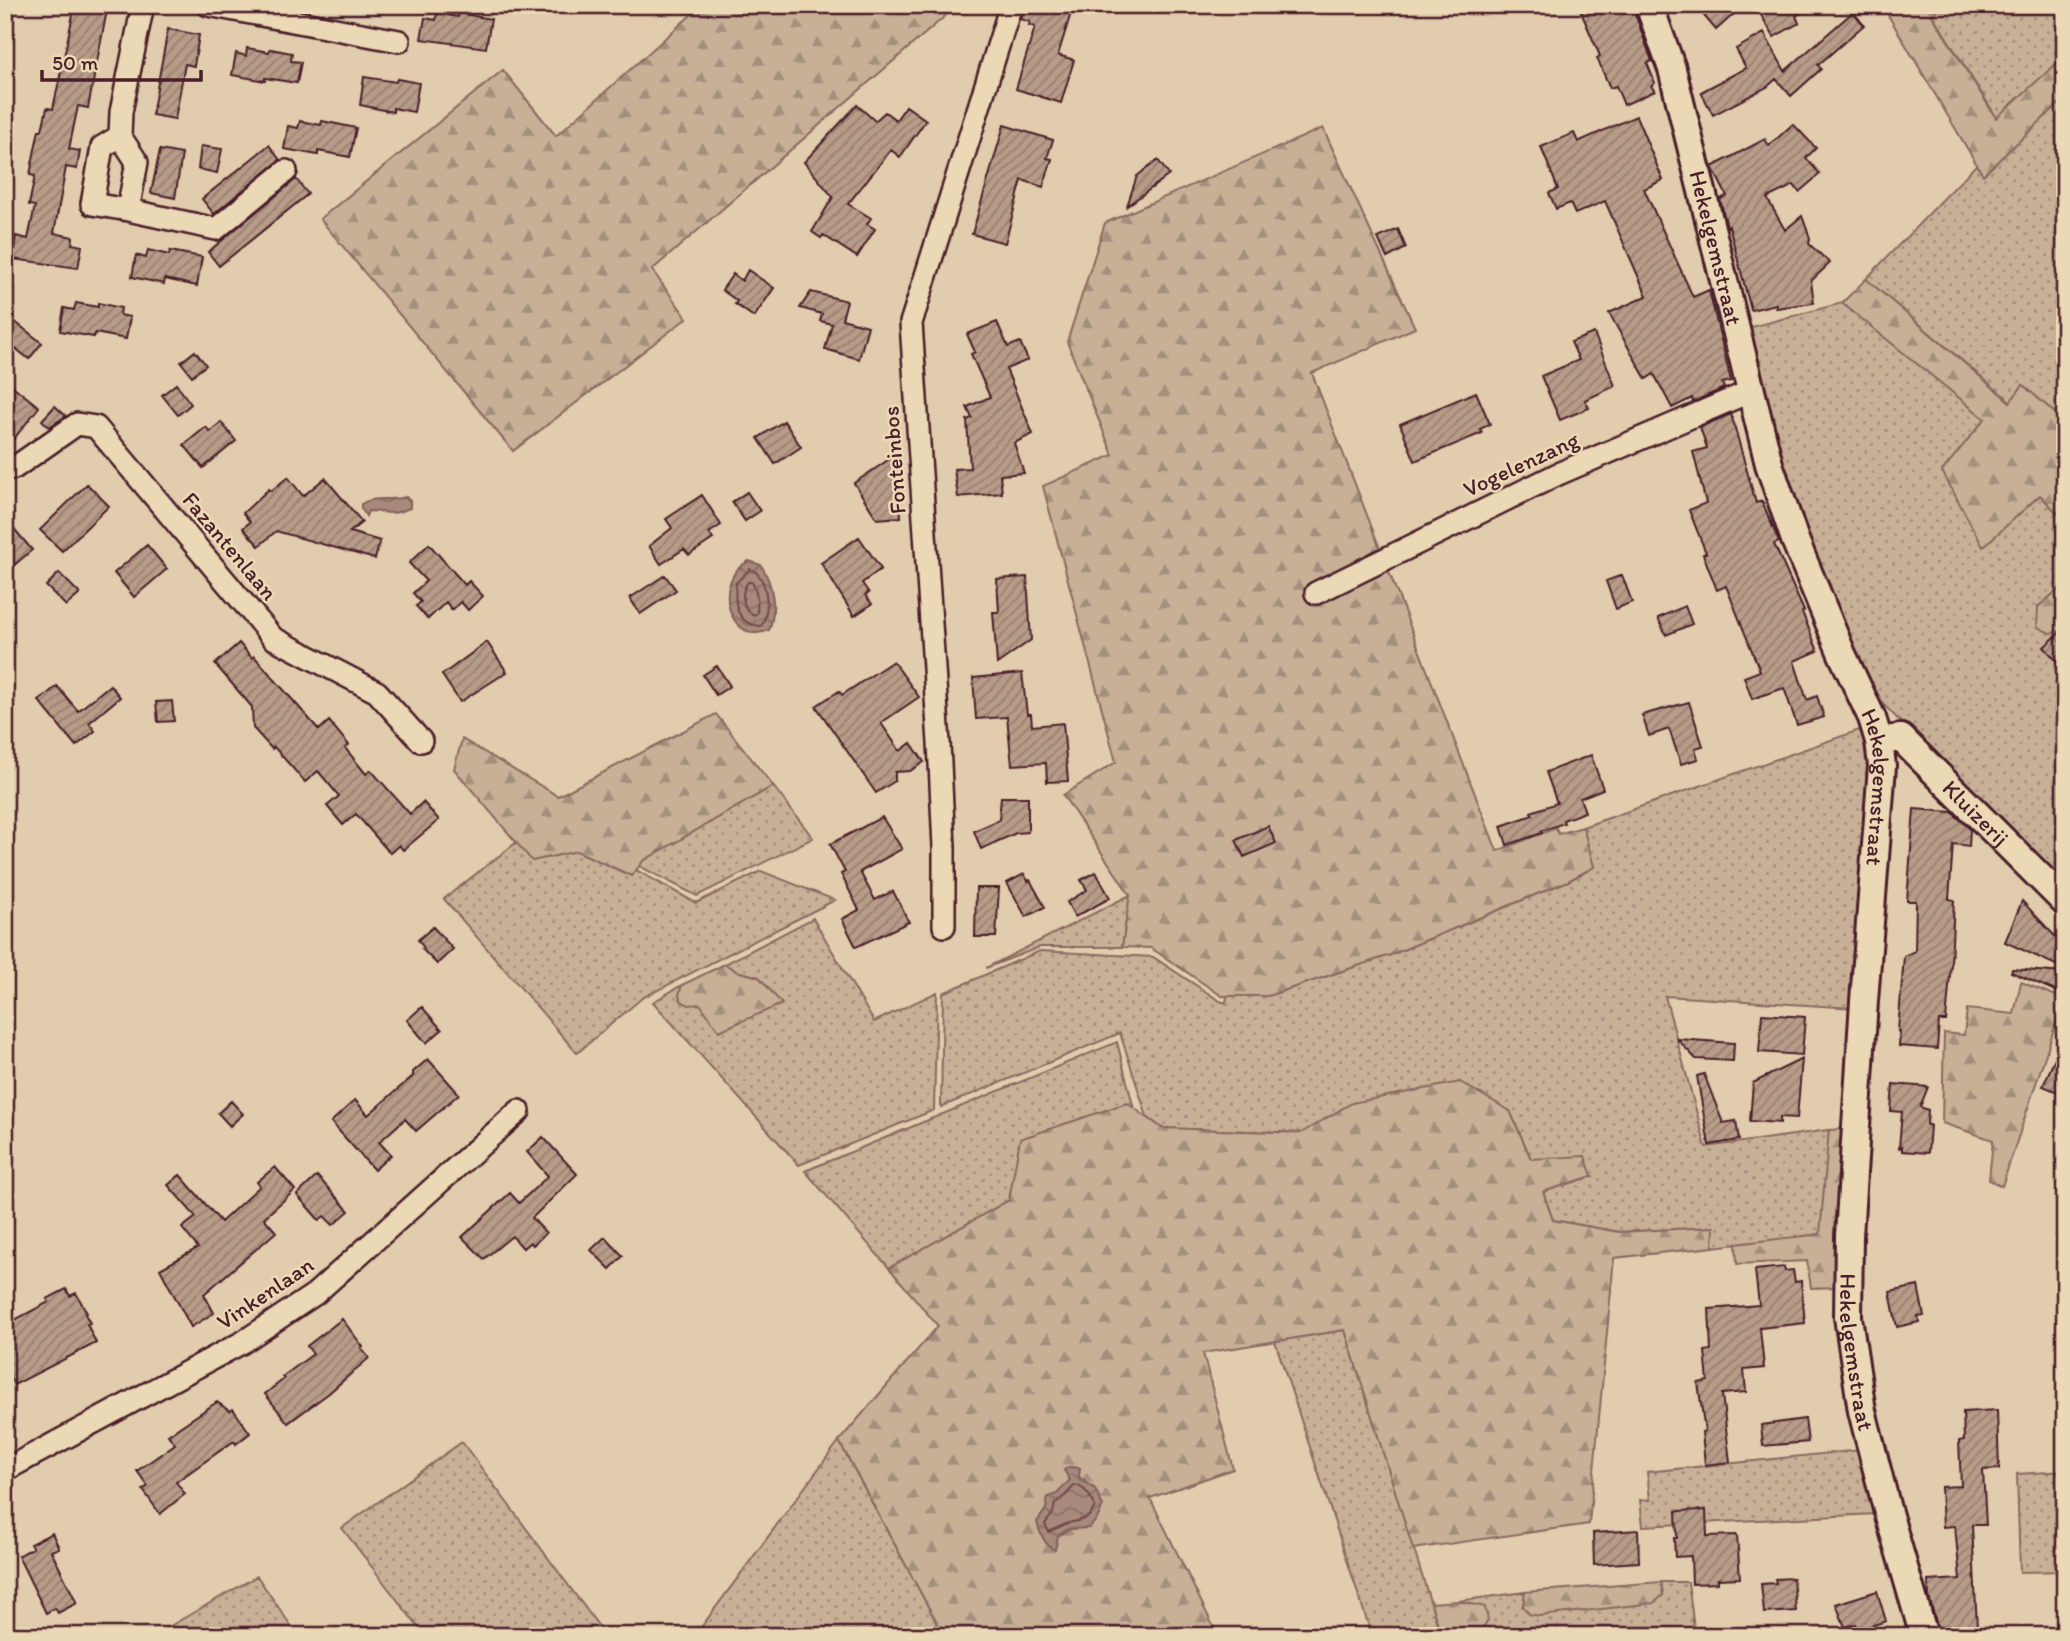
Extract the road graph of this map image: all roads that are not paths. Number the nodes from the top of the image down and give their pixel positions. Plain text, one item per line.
1 (143, 5) edge
2 (208, 5) edge
3 (1011, 5) edge
4 (1649, 5) edge
5 (399, 41) dead end
6 (120, 136) junction
7 (286, 171) dead end
8 (128, 210) junction
9 (1751, 391) junction
10 (5, 469) edge
11 (1316, 593) dead end
12 (421, 741) dead end
13 (1879, 741) junction
14 (2065, 902) edge
15 (944, 926) dead end
16 (519, 1111) dead end
17 (5, 1470) edge
18 (1924, 1636) edge

1 - 6 street
2 - 5 street
3 - 15 street, Fonteinbos
4 - 9 street, Hekelgemstraat
6 - 8 street
6 - 8 street
7 - 8 street
9 - 11 street, Vogelenzang
9 - 13 street, Hekelgemstraat
10 - 12 street, Fazantenlaan
13 - 14 street, Kluizerij
13 - 18 street, Hekelgemstraat
16 - 17 street, Vinkenlaan

